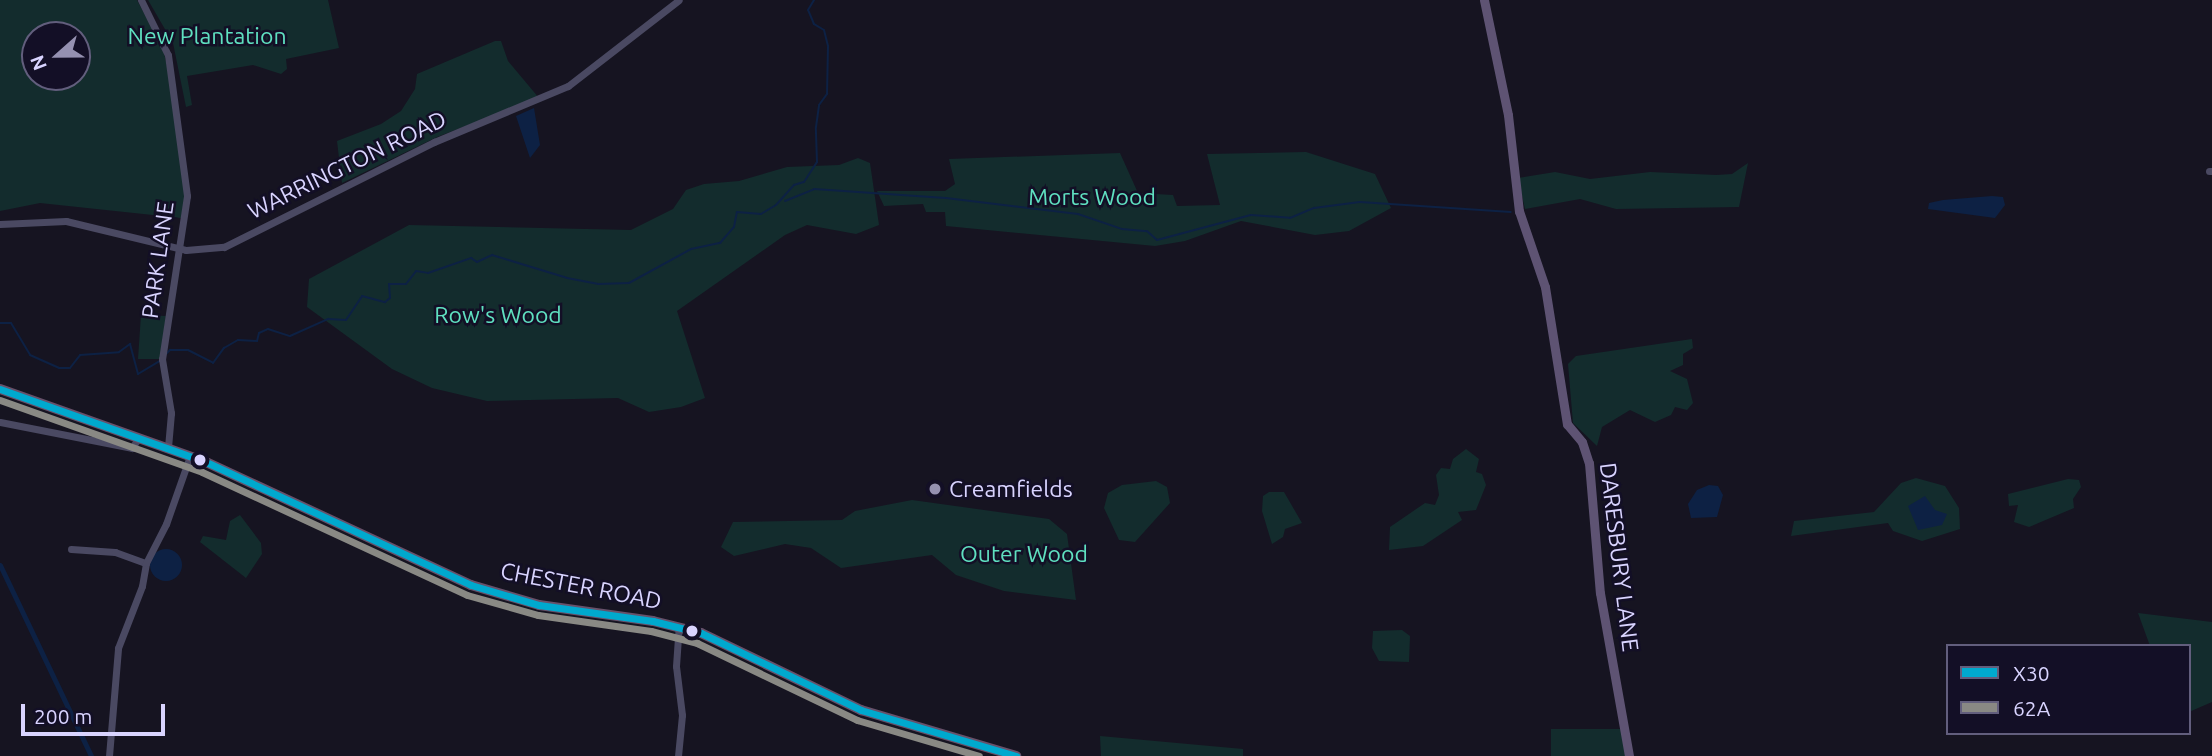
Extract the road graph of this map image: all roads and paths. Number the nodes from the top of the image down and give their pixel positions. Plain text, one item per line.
1 (141, 0) edge
2 (679, 0) edge
3 (1484, 0) edge
4 (0, 224) edge
5 (180, 248) junction
6 (0, 389) edge
7 (0, 394) edge
8 (65, 412) junction
9 (0, 422) edge
10 (94, 422) junction
11 (139, 437) junction
12 (89, 439) junction
13 (167, 447) junction
14 (190, 456) junction
15 (71, 549) dead end
16 (146, 563) junction
17 (679, 627) junction
18 (108, 756) edge
19 (678, 756) edge
20 (1016, 756) edge
21 (1629, 756) edge

1 - 5 street, PARK LANE
2 - 5 street, WARRINGTON ROAD
3 - 21 main road, DARESBURY LANE
4 - 5 street, WARRINGTON ROAD
5 - 13 street, PARK LANE
6 - 8 highway, CHESTER ROAD
7 - 8 highway, CHESTER ROAD
8 - 10 highway, CHESTER ROAD
9 - 12 street
10 - 11 highway, CHESTER ROAD
10 - 12 street
11 - 12 street
11 - 13 highway, CHESTER ROAD
13 - 14 highway, CHESTER ROAD
14 - 16 street
14 - 17 highway, CHESTER ROAD
15 - 16 street
16 - 18 street
17 - 19 street
17 - 20 highway, CHESTER ROAD

